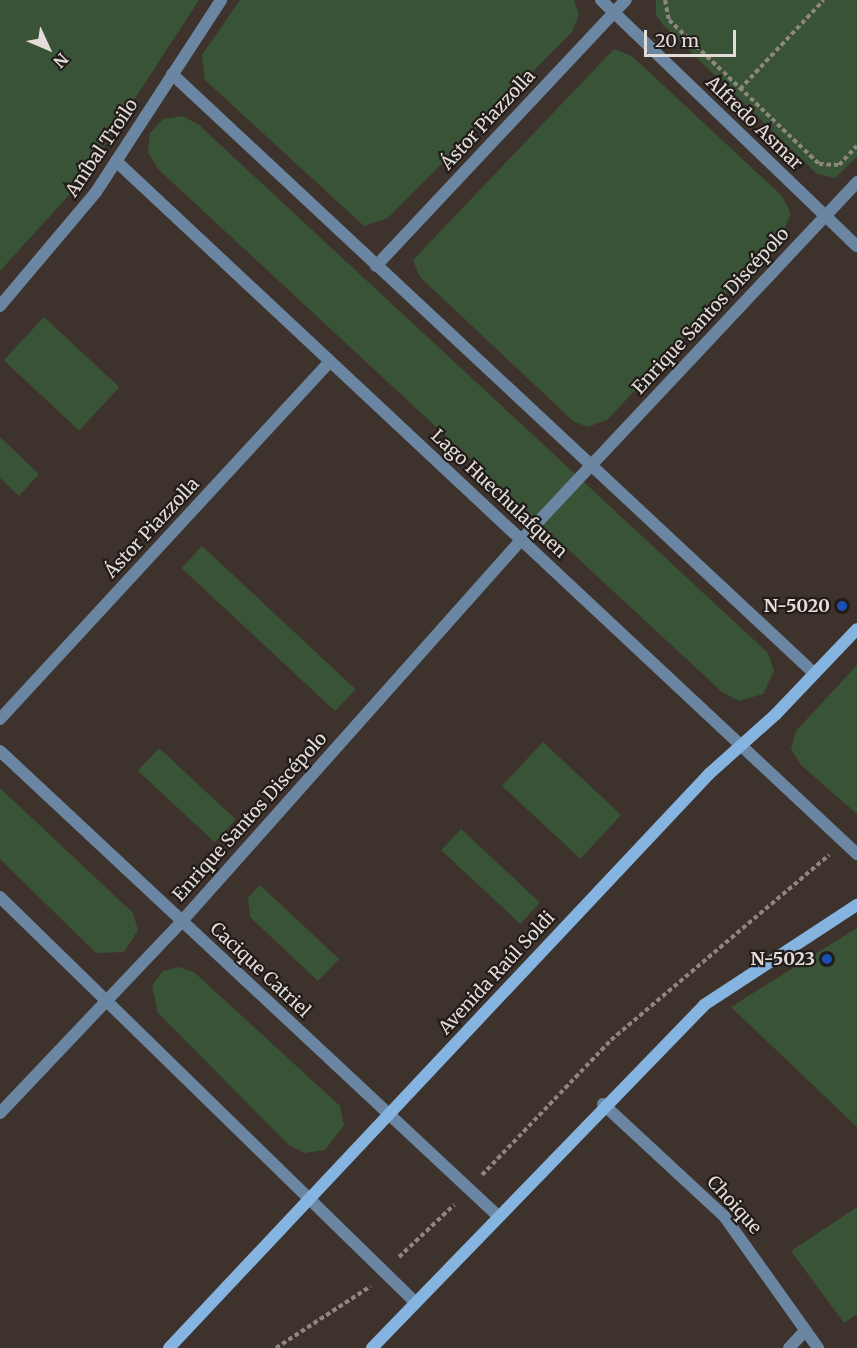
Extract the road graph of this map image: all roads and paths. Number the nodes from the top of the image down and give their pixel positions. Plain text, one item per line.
1 (221, 0) edge
2 (601, 0) edge
3 (626, 0) edge
4 (665, 0) edge
5 (824, 0) edge
6 (614, 12) junction
7 (172, 74) junction
8 (740, 88) junction
9 (857, 146) edge
10 (116, 161) junction
11 (857, 182) edge
12 (825, 216) junction
13 (857, 246) edge
14 (376, 266) junction
15 (0, 306) edge
16 (330, 362) junction
17 (591, 465) junction
18 (522, 538) junction
19 (857, 628) edge
20 (814, 674) junction
21 (0, 719) edge
22 (740, 746) junction
23 (0, 751) edge
24 (857, 854) edge
25 (825, 859) dead end
26 (0, 897) edge
27 (857, 905) edge
28 (182, 921) junction
29 (106, 1001) junction
30 (603, 1104) junction
31 (0, 1113) edge
32 (388, 1115) junction
33 (469, 1189) junction
34 (308, 1200) junction
35 (497, 1215) junction
36 (385, 1273) junction
37 (414, 1301) junction
38 (805, 1331) junction
39 (169, 1348) edge
40 (276, 1348) edge
41 (372, 1348) edge
42 (789, 1348) edge
43 (818, 1348) edge

1 - 7 street, Aníbal Troilo
2 - 6 street, Alfredo Asmar
3 - 6 street, Ástor Piazzolla
4 - 8 path
5 - 8 path
6 - 12 street, Alfredo Asmar
6 - 14 street, Ástor Piazzolla
7 - 10 street, Aníbal Troilo
7 - 14 street
8 - 9 path
10 - 15 street, Aníbal Troilo
10 - 16 street, Lago Huechulafquen
11 - 12 street, Enrique Santos Discépolo
12 - 13 street, Alfredo Asmar
12 - 17 street, Enrique Santos Discépolo
14 - 17 street
16 - 18 street, Lago Huechulafquen
16 - 21 street, Ástor Piazzolla
17 - 18 street, Enrique Santos Discépolo
17 - 20 street
18 - 22 street, Lago Huechulafquen
18 - 28 street, Enrique Santos Discépolo
19 - 20 main road, Avenida Raúl Soldi
20 - 22 main road, Avenida Raúl Soldi
22 - 24 street, Lago Huechulafquen
22 - 32 main road, Avenida Raúl Soldi
23 - 28 street, Cacique Catriel
25 - 33 path
26 - 29 street
27 - 30 main road
28 - 29 street, Enrique Santos Discépolo
28 - 32 street, Cacique Catriel
29 - 31 street, Enrique Santos Discépolo
29 - 34 street
30 - 35 main road
30 - 38 street, Choique
32 - 33 street, Cacique Catriel
32 - 34 main road, Avenida Raúl Soldi
33 - 35 street, Cacique Catriel
33 - 36 path
34 - 36 street
34 - 39 main road, Avenida Raúl Soldi
35 - 37 main road
36 - 37 street
36 - 40 path
37 - 41 main road
38 - 42 street
38 - 43 street, Choique

